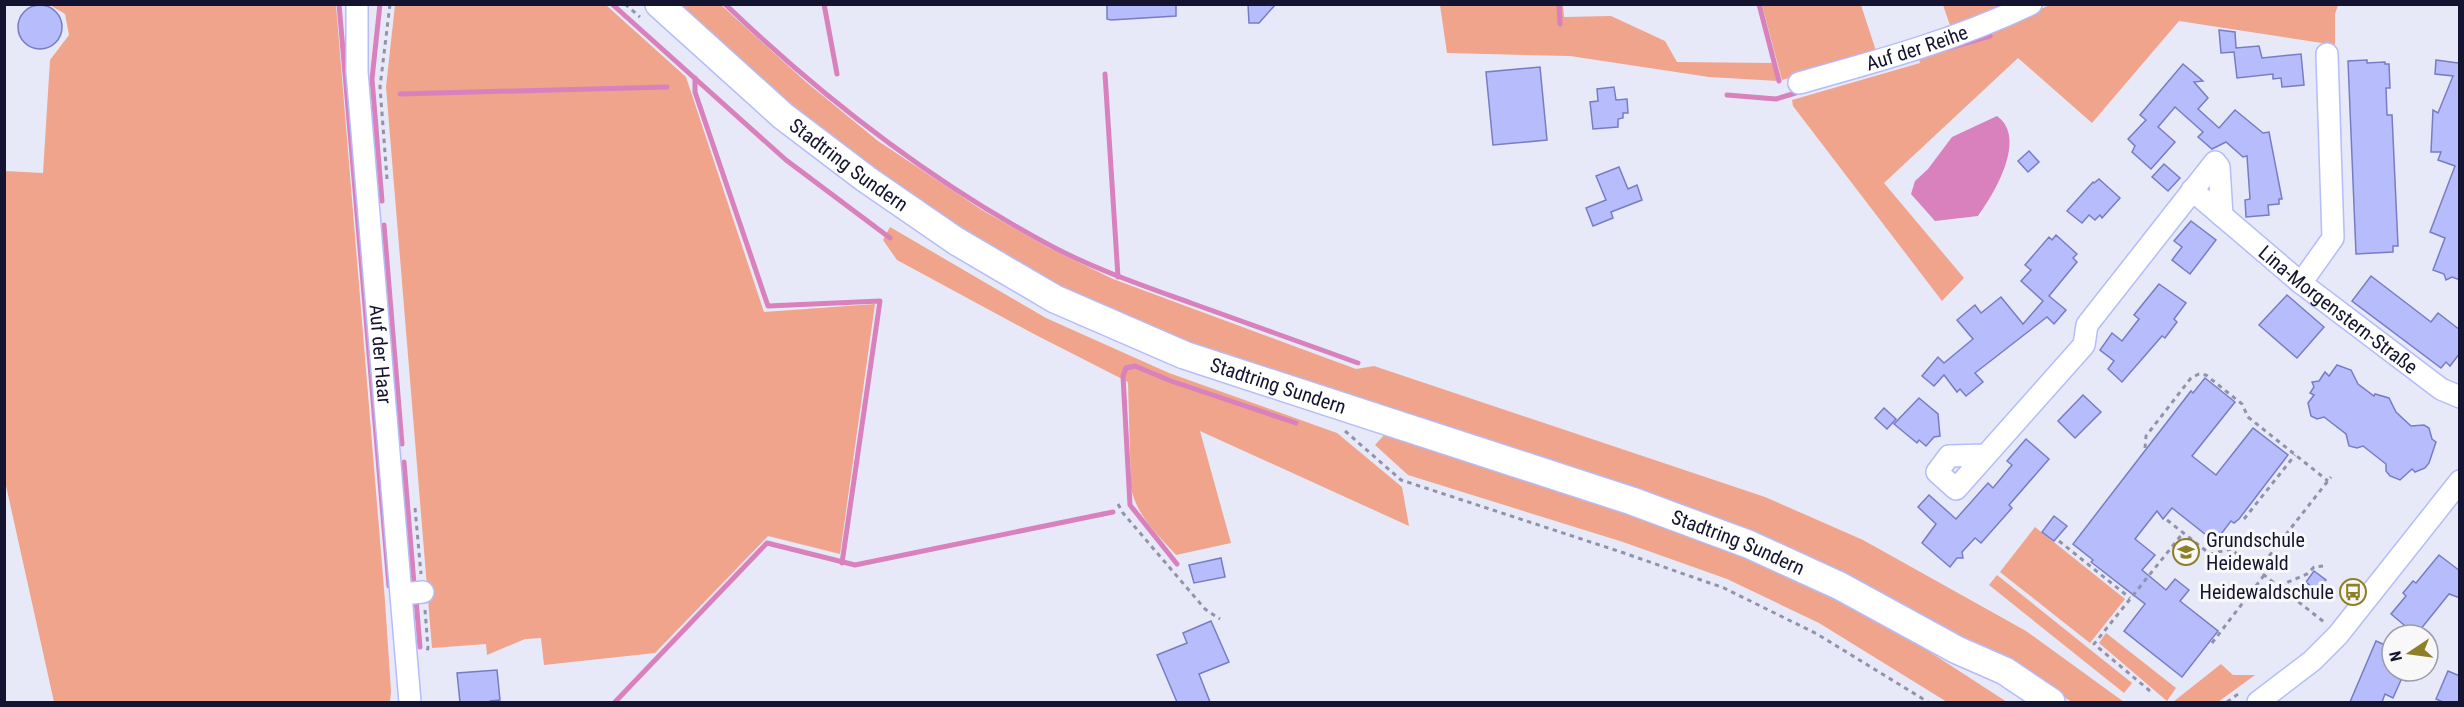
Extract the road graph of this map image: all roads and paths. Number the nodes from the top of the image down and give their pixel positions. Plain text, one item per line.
1 (357, 4) edge
2 (390, 4) edge
3 (2031, 4) edge
4 (659, 5) edge
5 (2326, 54) dead end
6 (1799, 83) dead end
7 (387, 180) dead end
8 (2192, 190) junction
9 (2222, 216) junction
10 (2301, 283) junction
11 (2460, 397) edge
12 (2145, 448) dead end
13 (1986, 455) dead end
14 (2295, 455) junction
15 (2331, 477) dead end
16 (2328, 481) junction
17 (2460, 481) edge
18 (414, 499) dead end
19 (1118, 504) dead end
20 (2244, 519) dead end
21 (2167, 520) dead end
22 (2183, 532) junction
23 (2059, 541) dead end
24 (2323, 566) dead end
25 (2258, 570) junction
26 (2265, 574) junction
27 (2279, 586) junction
28 (412, 593) junction
29 (2130, 599) junction
30 (1220, 620) dead end
31 (2326, 624) dead end
32 (2212, 643) dead end
33 (1957, 650) junction
34 (425, 657) dead end
35 (2150, 691) dead end
36 (2266, 700) edge
37 (410, 702) edge
38 (2026, 702) edge
39 (2051, 702) edge

1 - 28 street, Auf der Haar
2 - 7 path
3 - 6 street, Auf der Reihe
4 - 33 main road, Stadtring Sundern
5 - 10 street
8 - 9 street, Lina-Morgenstern-Straße
8 - 9 street
8 - 13 street
9 - 10 street, Lina-Morgenstern-Straße
10 - 11 street, Lina-Morgenstern-Straße
12 - 14 path
14 - 16 path
14 - 20 path
15 - 16 path
16 - 25 path
17 - 36 street
18 - 28 path
19 - 30 path
21 - 22 path
22 - 25 path
22 - 29 path
23 - 29 path
24 - 27 path
25 - 26 path
26 - 27 path
26 - 32 path
27 - 31 path
28 - 34 path
28 - 37 street, Auf der Haar
29 - 35 path
33 - 38 main road, Stadtring Sundern
33 - 39 main road, Stadtring Sundern

